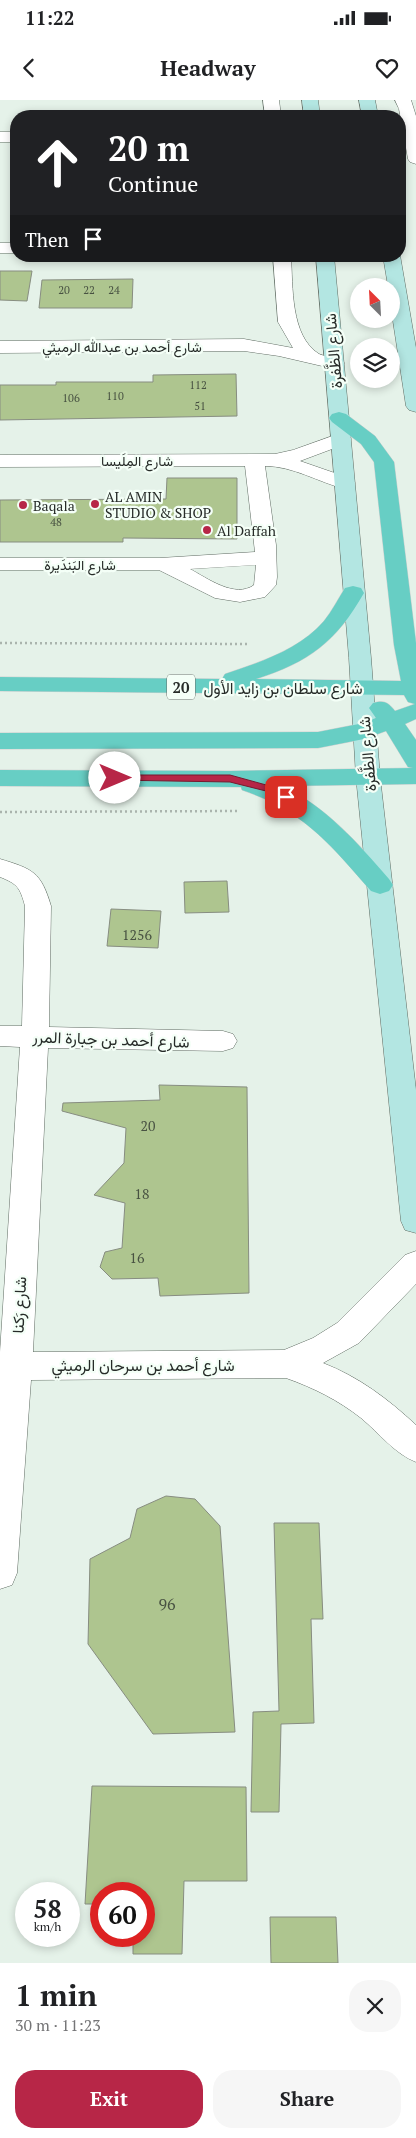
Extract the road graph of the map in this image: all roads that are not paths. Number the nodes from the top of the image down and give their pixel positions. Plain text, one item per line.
1 (403, 100) edge
2 (412, 122) edge
3 (415, 149) edge
4 (278, 262) edge
5 (325, 262) edge
6 (393, 262) edge
7 (287, 322) junction
8 (244, 345) junction
9 (0, 347) edge
10 (312, 357) junction
11 (335, 363) junction
12 (416, 406) edge
13 (339, 418) junction
14 (341, 440) junction
15 (0, 460) edge
16 (254, 460) junction
17 (274, 460) junction
18 (345, 483) junction
19 (266, 558) junction
20 (0, 564) edge
21 (160, 564) junction
22 (353, 593) junction
23 (0, 684) edge
24 (187, 687) junction
25 (363, 688) junction
26 (415, 696) edge
27 (393, 721) junction
28 (364, 731) junction
29 (0, 741) edge
30 (413, 749) edge
31 (416, 776) edge
32 (368, 777) junction
33 (0, 778) edge
34 (230, 779) junction
35 (0, 868) edge
36 (380, 885) junction
37 (0, 1036) edge
38 (34, 1036) junction
39 (223, 1041) dead end
40 (416, 1221) edge
41 (416, 1264) edge
42 (286, 1364) junction
43 (8, 1366) edge
44 (416, 1447) edge
45 (0, 1573) edge

1 - 2 street
2 - 3 street
4 - 7 street
5 - 11 main road, شارع الظَّفرة
6 - 12 main road
7 - 8 street, شارع أحمد بن عبدالله الرميثي
7 - 10 street
8 - 9 street, شارع أحمد بن عبدالله الرميثي
8 - 10 street, شارع أحمد بن عبدالله الرميثي
10 - 11 street, شارع أحمد بن عبدالله الرميثي
11 - 13 main road, شارع الظَّفرة
13 - 14 main road, شارع الظَّفرة
13 - 26 main road
14 - 17 street, شارع المِلَيسا
14 - 18 main road, شارع الظَّفرة
15 - 16 street, شارع المِلَيسا
16 - 17 street, شارع المِلَيسا
16 - 19 street, شارع البَندَيرة
17 - 18 street, شارع المِلَيسا
18 - 22 main road, شارع الظَّفرة
19 - 21 street, شارع البَندَيرة
19 - 21 street, شارع البَندَيرة
20 - 21 street, شارع البَندَيرة
22 - 24 main road
22 - 25 main road, شارع الظَّفرة
23 - 24 main road, شارع سلطان بن زايد الأول / 20
24 - 25 main road, شارع سلطان بن زايد الأول / 20
25 - 26 main road, شارع سلطان بن زايد الأول / 20
25 - 27 main road
25 - 28 main road, شارع الظَّفرة
26 - 27 main road
27 - 28 main road
27 - 30 main road
28 - 29 main road
28 - 32 main road, شارع الظَّفرة
30 - 32 main road
31 - 32 main road
32 - 34 main road
32 - 36 main road, شارع الظَّفرة
33 - 34 main road
34 - 36 main road
35 - 38 street, شارع رَكنا
36 - 40 main road, شارع الظَّفرة
37 - 38 street, شارع أحمد بن جبارة المرر
38 - 39 street, شارع أحمد بن جبارة المرر
38 - 43 street, شارع رَكنا
41 - 42 street, شارع أحمد بن سرحان الرميثي
42 - 43 street, شارع أحمد بن سرحان الرميثي
42 - 44 street, شارع أحمد بن سرحان الرميثي
43 - 45 street, شارع رَكنا

